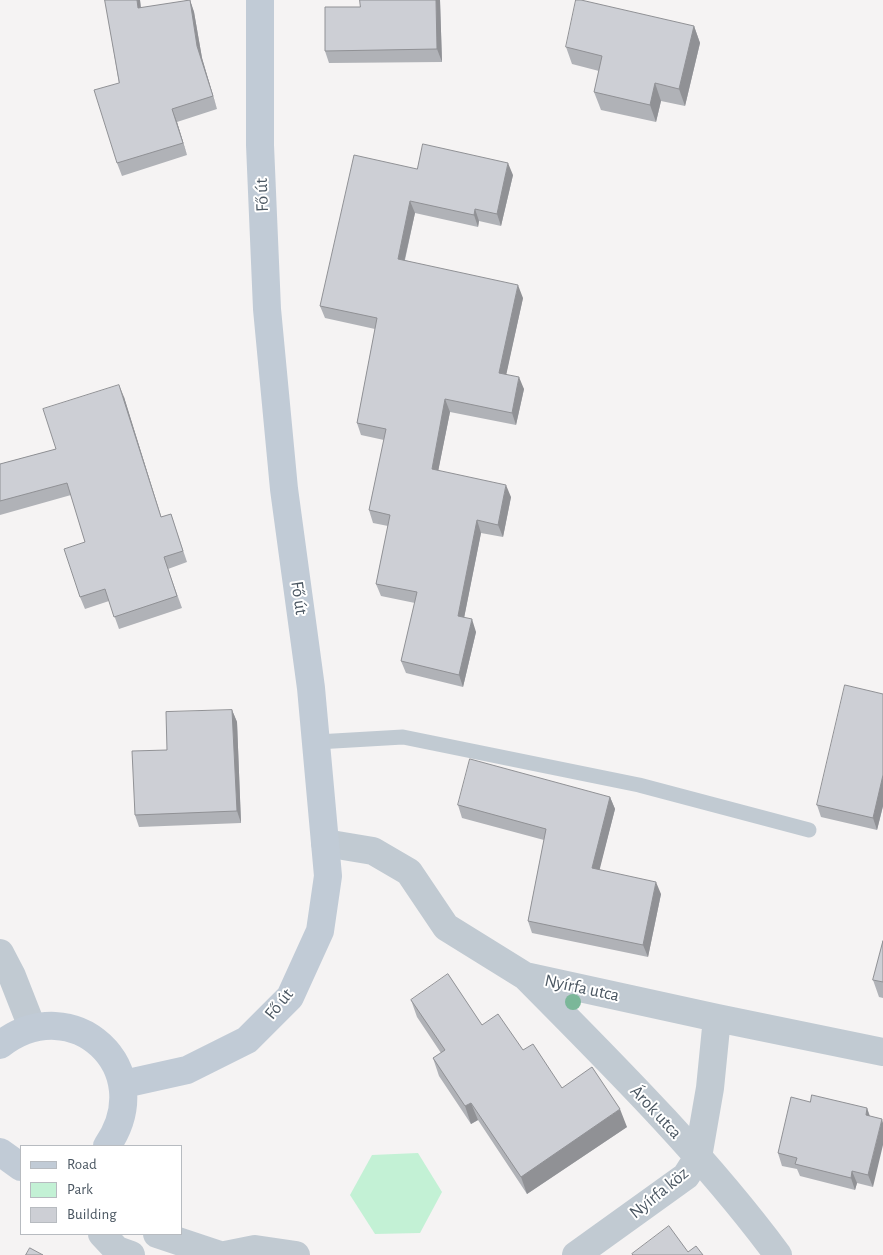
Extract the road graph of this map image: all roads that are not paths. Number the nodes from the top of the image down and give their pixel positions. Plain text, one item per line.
1 (260, 0) edge
2 (317, 742) junction
3 (809, 830) dead end
4 (325, 843) junction
5 (0, 953) edge
6 (525, 976) junction
7 (716, 1018) junction
8 (32, 1027) junction
9 (0, 1045) edge
10 (883, 1052) edge
11 (124, 1084) junction
12 (109, 1145) edge
13 (0, 1152) edge
14 (698, 1157) junction
15 (20, 1166) edge
16 (103, 1235) edge
17 (160, 1235) edge
18 (131, 1255) edge
19 (220, 1255) edge
20 (225, 1255) edge
21 (296, 1255) edge
22 (576, 1255) edge
23 (778, 1255) edge

1 - 2 main road, Fő út
2 - 3 lane
2 - 4 main road, Fő út
4 - 6 street, Nyírfa utca
4 - 11 main road, Fő út
5 - 8 street
6 - 7 street, Nyírfa utca
6 - 14 street, Árok utca
7 - 10 street, Nyírfa utca
7 - 14 street, Nyírfa köz
8 - 9 main road
8 - 11 main road
11 - 12 main road
13 - 15 main road
14 - 22 street, Nyírfa köz
14 - 23 street, Árok utca
16 - 18 street
17 - 19 street
20 - 21 street

